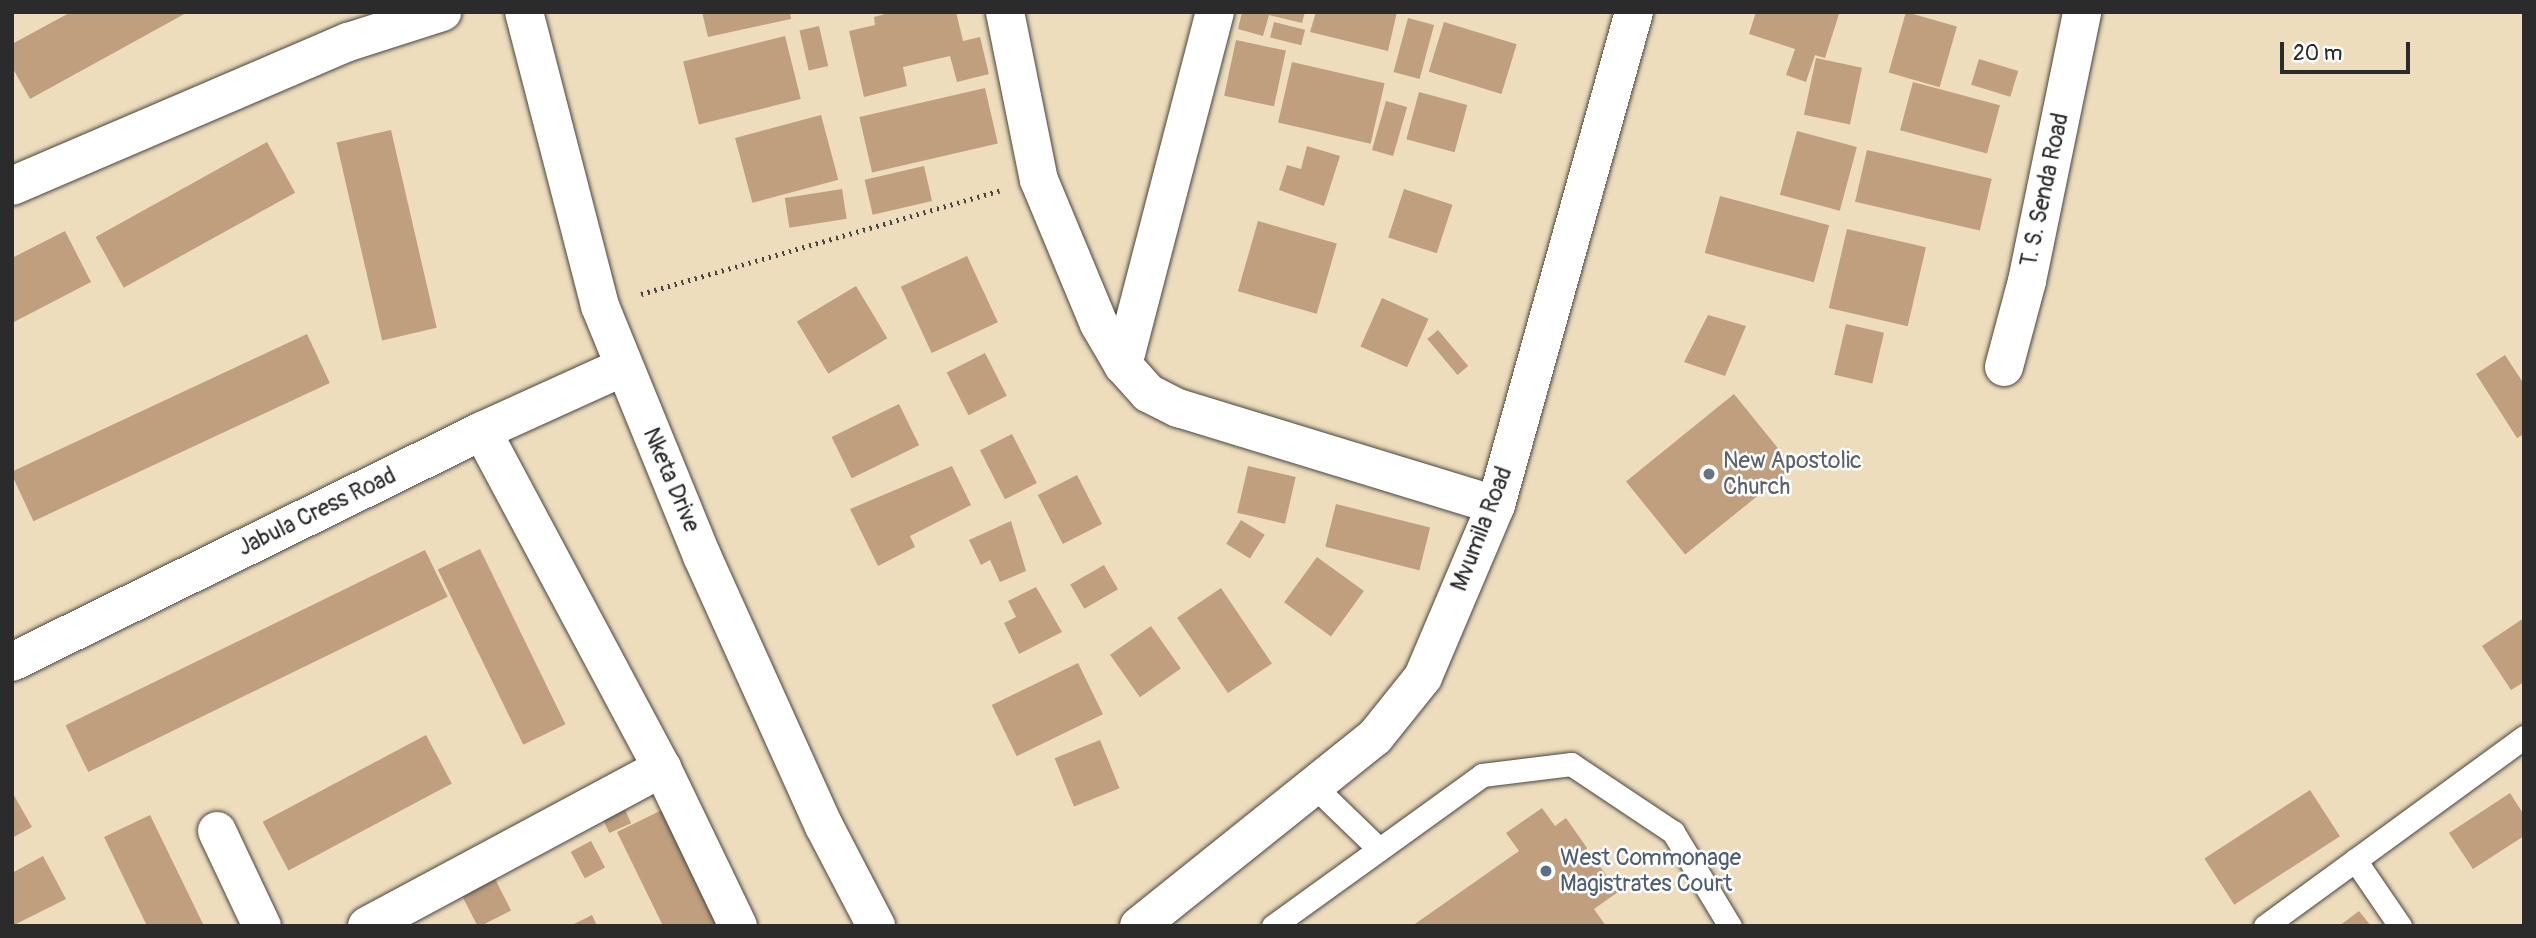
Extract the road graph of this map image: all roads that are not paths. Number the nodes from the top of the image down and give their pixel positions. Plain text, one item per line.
1 (442, 12) edge
2 (524, 12) edge
3 (1005, 12) edge
4 (1214, 12) edge
5 (1634, 12) edge
6 (2082, 12) edge
7 (12, 186) edge
8 (1123, 365) junction
9 (2004, 367) dead end
10 (624, 368) junction
11 (482, 431) junction
12 (1496, 505) junction
13 (12, 662) edge
14 (2524, 737) edge
15 (662, 768) junction
16 (1316, 788) junction
17 (217, 831) dead end
18 (1379, 849) junction
19 (2355, 860) junction
20 (262, 926) edge
21 (367, 926) edge
22 (738, 926) edge
23 (876, 926) edge
24 (1139, 926) edge
25 (1273, 926) edge
26 (1730, 926) edge
27 (2264, 926) edge
28 (2400, 926) edge

1 - 7 street
2 - 10 street, Nketa Drive
3 - 8 street
4 - 8 street
5 - 12 street, Mvumila Road
6 - 9 street, T. S. Senda Road
8 - 12 street
10 - 11 street, Jabula Cress Road
10 - 23 street, Nketa Drive
11 - 13 street, Jabula Cress Road
11 - 15 street
12 - 16 street, Mvumila Road
14 - 19 lane
15 - 21 street
15 - 22 street
16 - 18 lane
16 - 24 street, Mvumila Road
17 - 20 street
18 - 25 lane
18 - 26 lane
19 - 27 lane
19 - 28 lane

